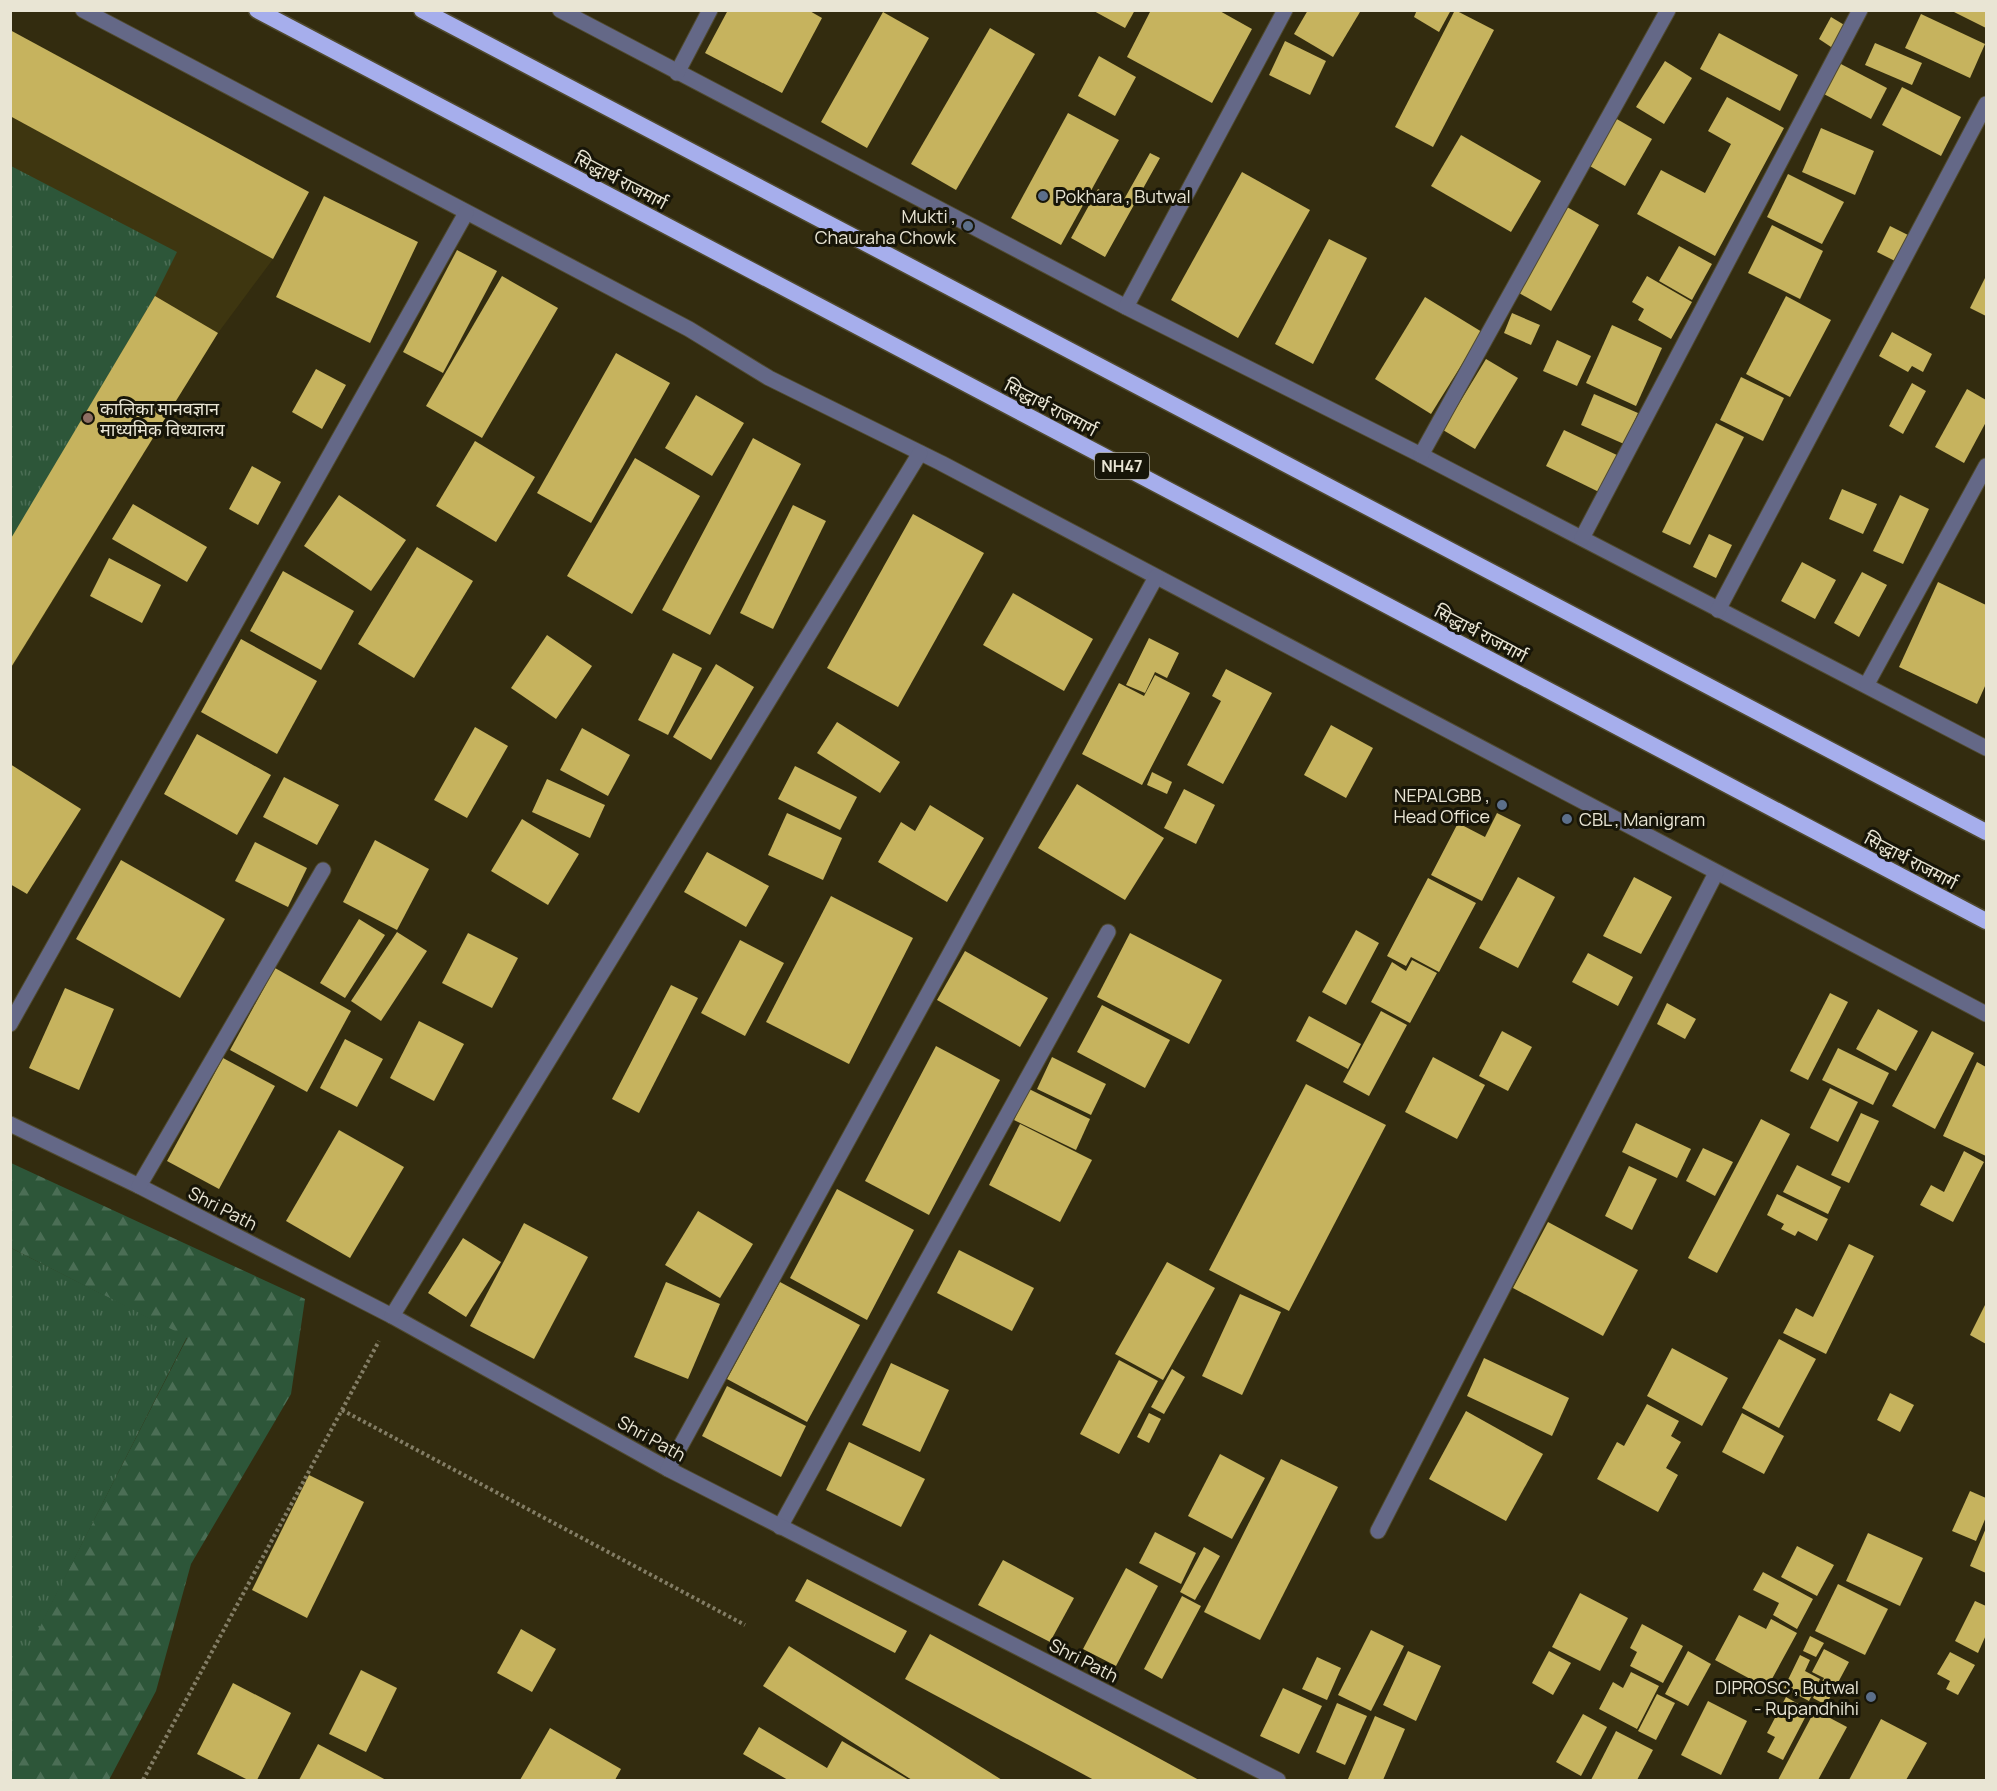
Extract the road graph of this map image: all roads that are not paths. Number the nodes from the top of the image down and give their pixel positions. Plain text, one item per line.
1 (83, 10) edge
2 (257, 10) edge
3 (422, 10) edge
4 (560, 10) edge
5 (710, 10) edge
6 (1285, 10) edge
7 (1668, 10) edge
8 (1860, 10) edge
9 (678, 73) junction
10 (1986, 104) edge
11 (466, 213) junction
12 (1126, 307) junction
13 (920, 453) junction
14 (1421, 455) junction
15 (1986, 466) edge
16 (1582, 538) junction
17 (1156, 577) junction
18 (1718, 610) junction
19 (1867, 684) junction
20 (1986, 748) edge
21 (1986, 832) edge
22 (323, 870) dead end
23 (1716, 873) junction
24 (1986, 921) edge
25 (1108, 932) dead end
26 (1986, 1014) edge
27 (10, 1024) edge
28 (10, 1124) edge
29 (140, 1186) junction
30 (392, 1316) junction
31 (668, 1469) junction
32 (780, 1527) junction
33 (1378, 1531) dead end
34 (1278, 1780) edge

1 - 11 street
2 - 24 highway, सिद्धार्थ राजमार्ग / NH47
3 - 21 highway
4 - 9 street
5 - 9 street
6 - 12 street
7 - 14 street
8 - 16 street
9 - 12 street
10 - 18 street
11 - 13 street
11 - 27 street
12 - 14 street
13 - 17 street
13 - 30 street
14 - 16 street
15 - 19 street
16 - 18 street
17 - 23 street
17 - 31 street
18 - 19 street
19 - 20 street
22 - 29 street
23 - 26 street
23 - 33 street
25 - 32 street
28 - 29 street, Shri Path
29 - 30 street, Shri Path
30 - 31 street, Shri Path
31 - 32 street, Shri Path
32 - 34 street, Shri Path

